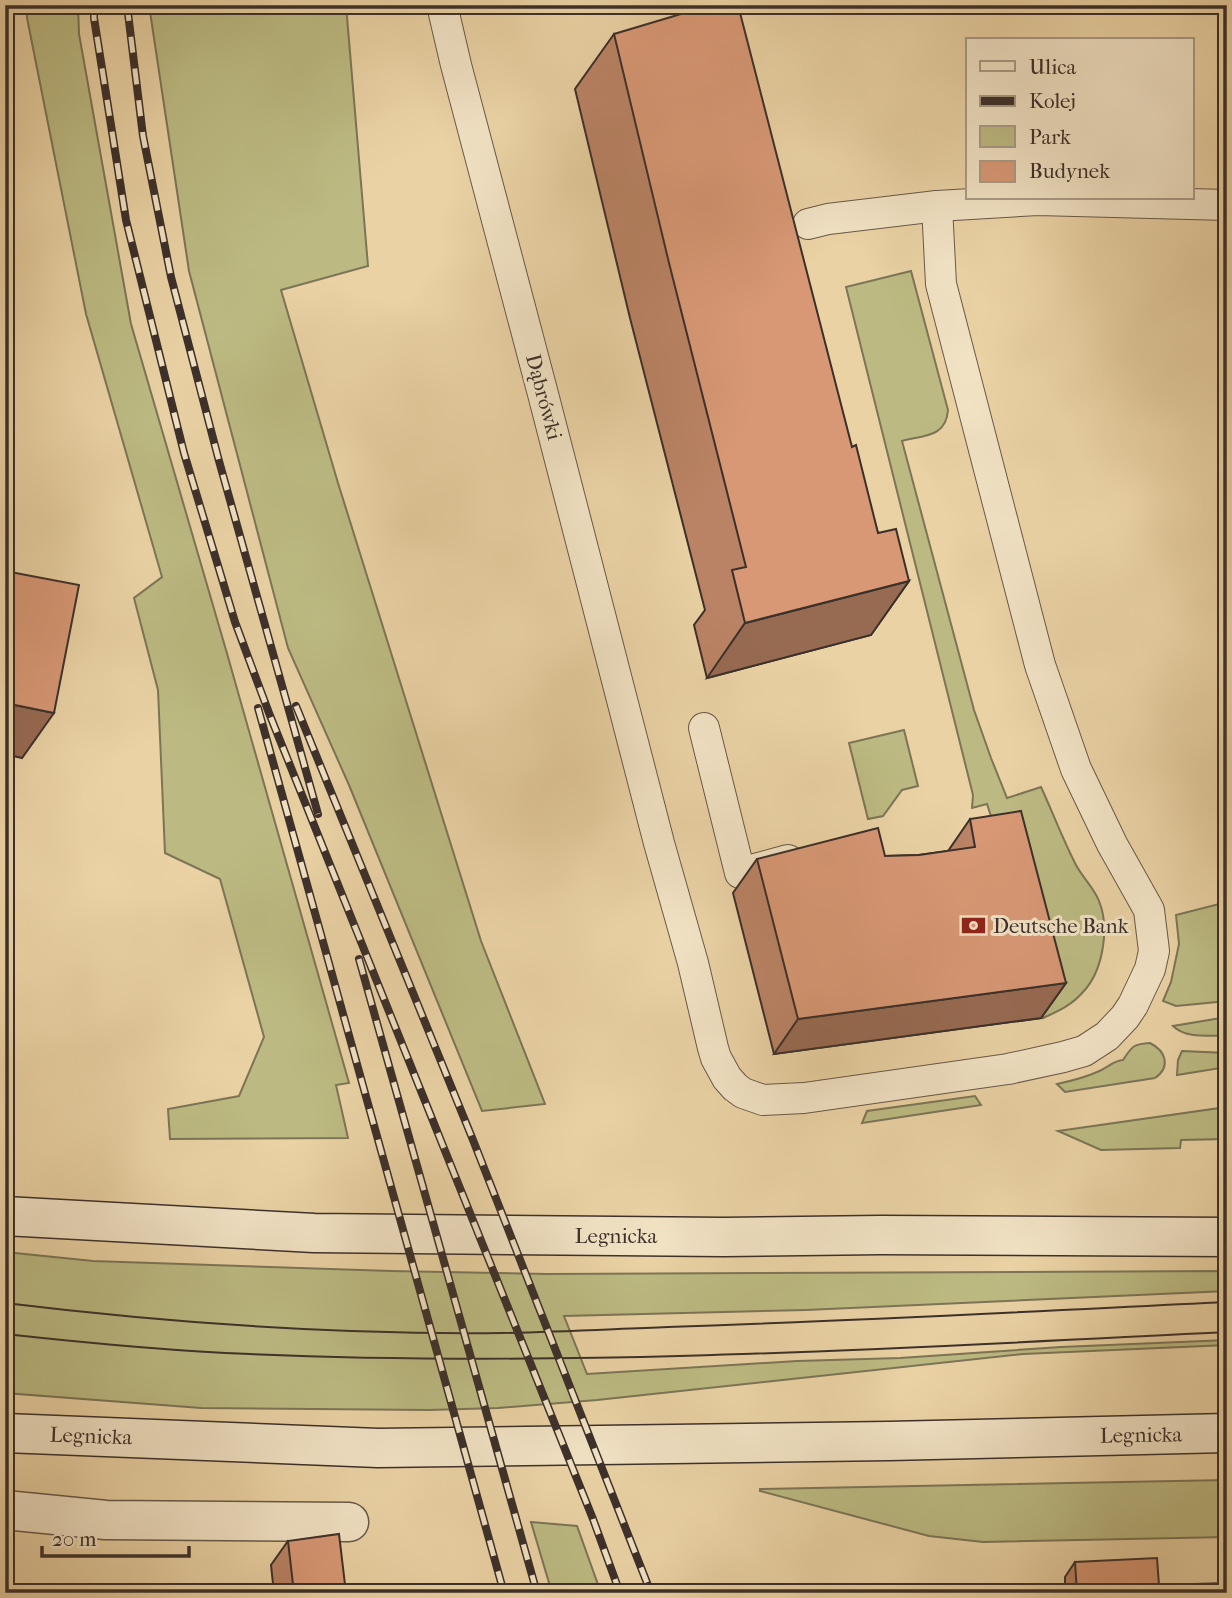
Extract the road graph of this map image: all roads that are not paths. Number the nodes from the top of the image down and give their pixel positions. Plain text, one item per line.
1 (442, 5) edge
2 (1227, 205) edge
3 (937, 206) junction
4 (808, 224) dead end
5 (704, 728) dead end
6 (800, 857) edge
7 (5, 1216) edge
8 (1227, 1237) edge
9 (5, 1433) edge
10 (1227, 1433) edge
11 (5, 1510) edge
12 (349, 1522) dead end

1 - 3 lane, Dąbrówki
2 - 3 lane
3 - 4 lane
5 - 6 lane
7 - 8 main road, Legnicka
9 - 10 main road, Legnicka
11 - 12 main road

